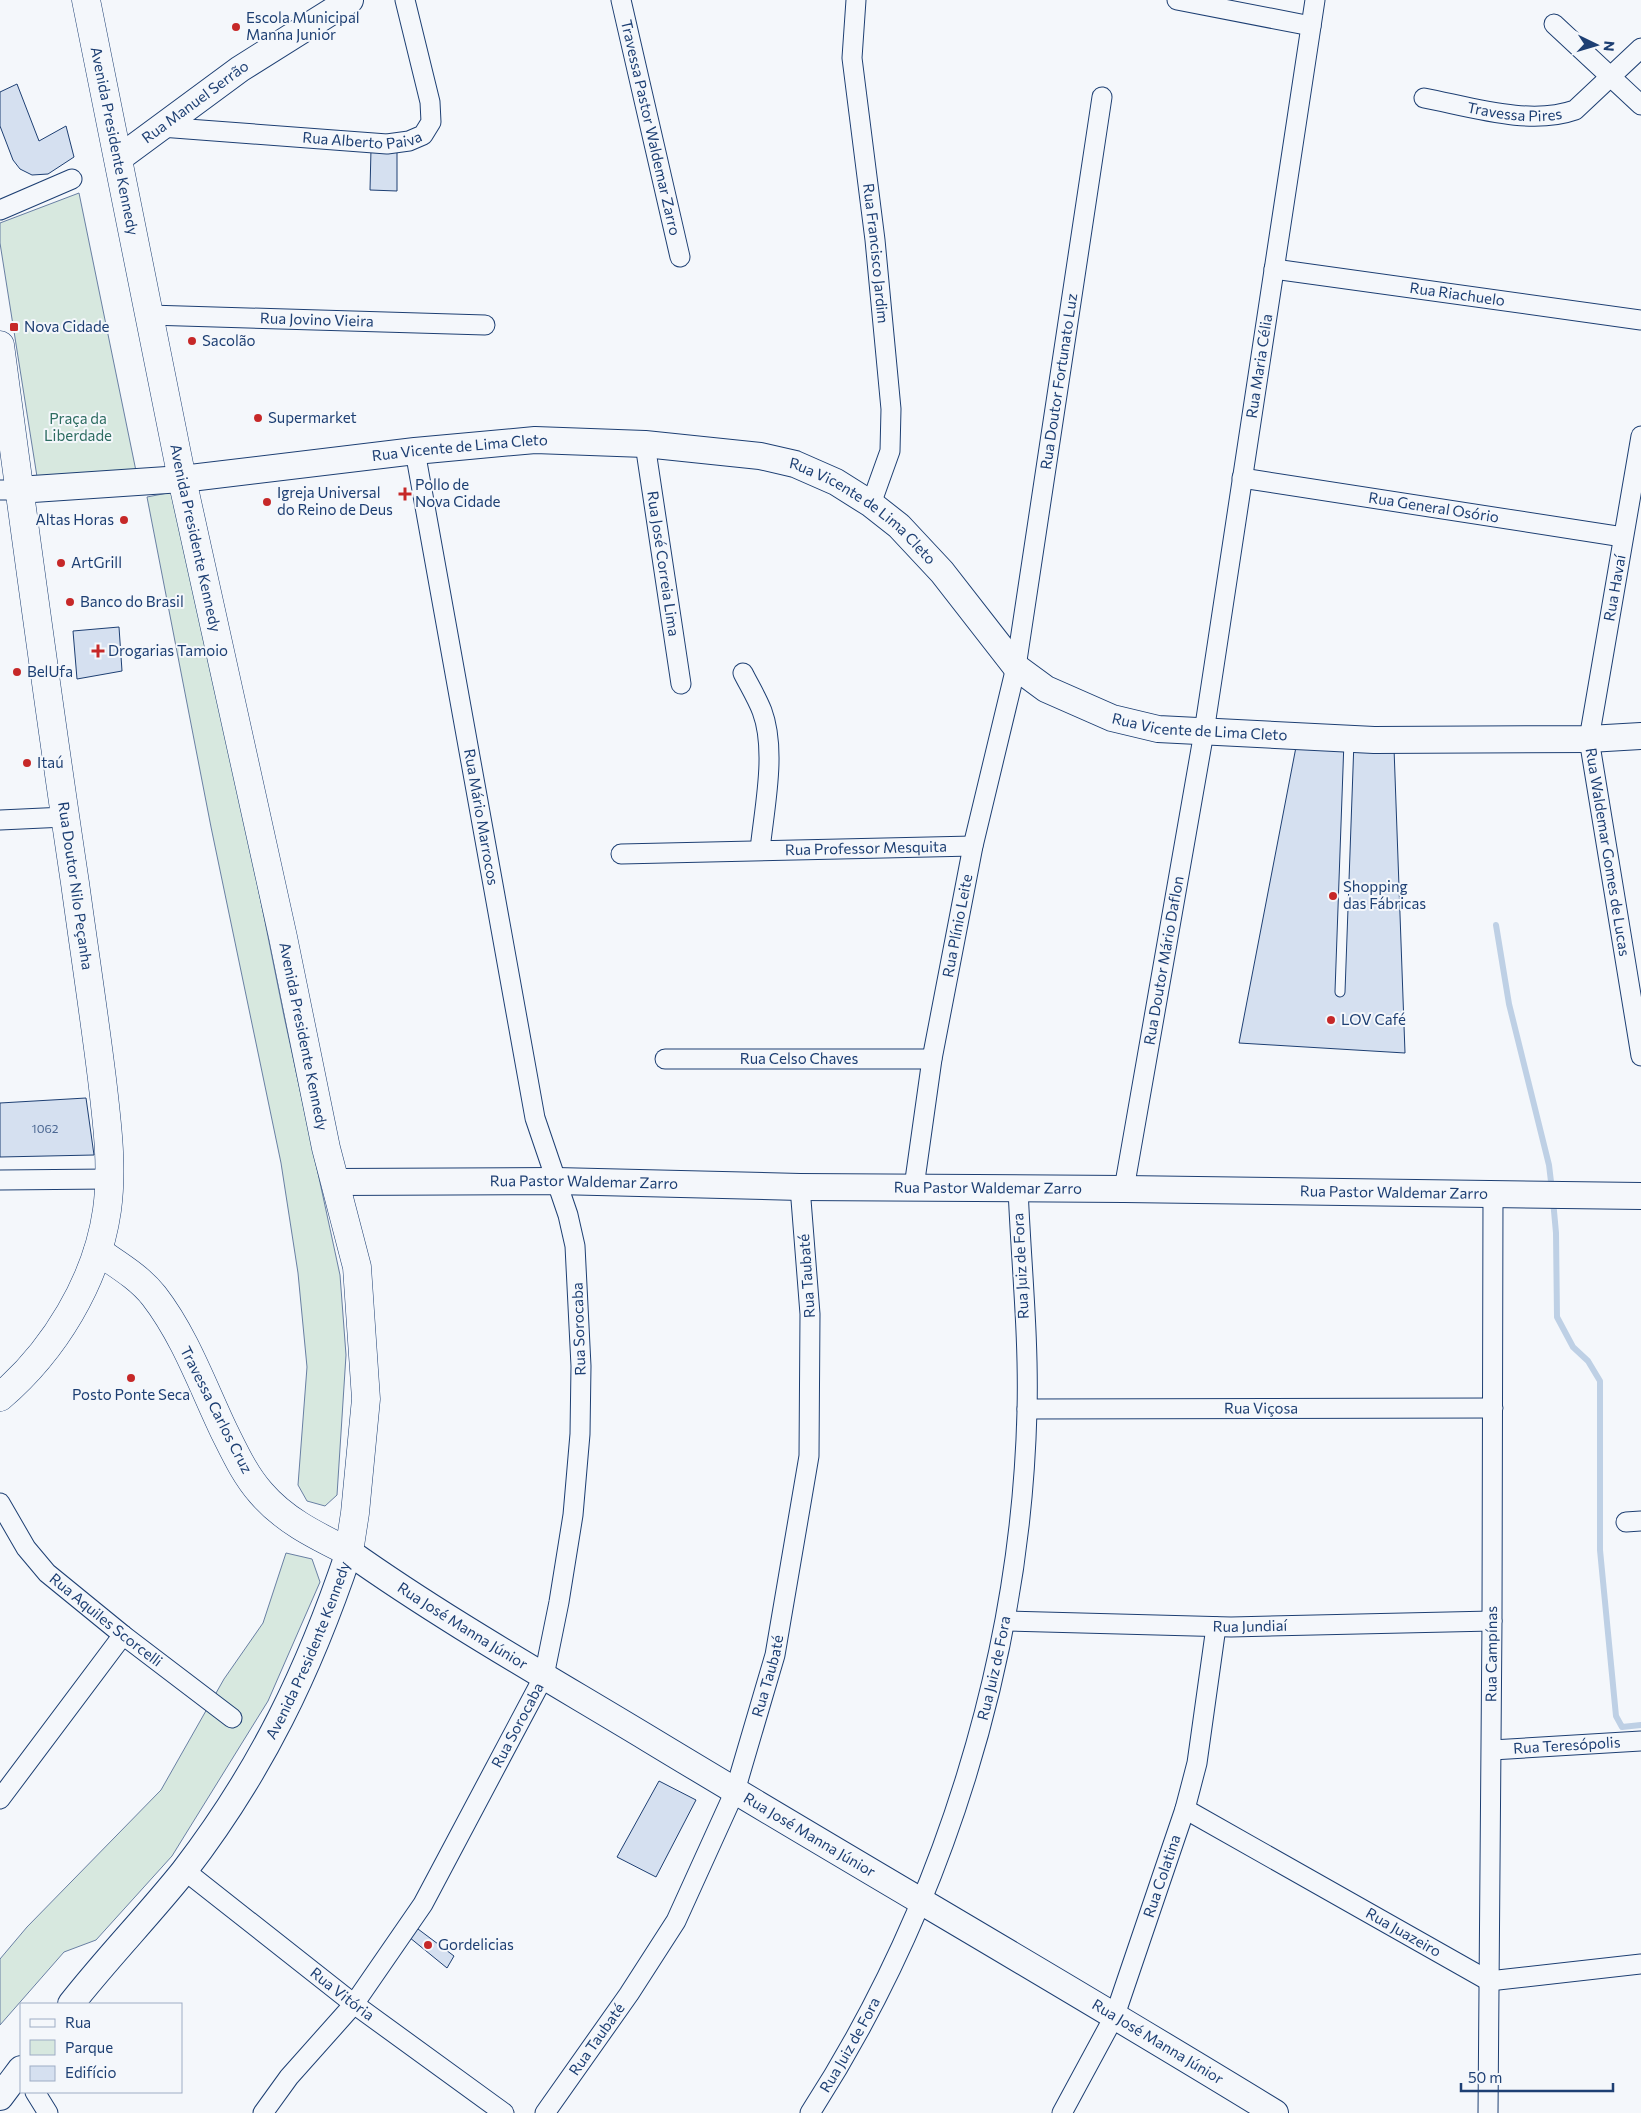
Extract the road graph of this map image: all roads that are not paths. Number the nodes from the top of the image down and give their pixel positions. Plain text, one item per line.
1 (86, 0) edge
2 (350, 0) edge
3 (405, 0) edge
4 (621, 0) edge
5 (856, 0) edge
6 (1177, 0) edge
7 (1315, 0) edge
8 (1554, 24) dead end
9 (1311, 26) junction
10 (1641, 48) edge
11 (1610, 76) junction
12 (1102, 97) dead end
13 (1424, 98) dead end
14 (1641, 105) edge
15 (161, 127) junction
16 (118, 159) junction
17 (72, 179) dead end
18 (0, 210) edge
19 (680, 257) dead end
20 (1274, 269) junction
21 (149, 315) junction
22 (1641, 320) edge
23 (485, 325) dead end
24 (0, 345) edge
25 (1641, 436) edge
26 (645, 444) junction
27 (416, 451) junction
28 (1242, 478) junction
29 (182, 479) junction
30 (9, 490) edge
31 (872, 504) junction
32 (1623, 538) junction
33 (1016, 668) junction
34 (743, 673) dead end
35 (681, 684) dead end
36 (1204, 732) junction
37 (1641, 736) edge
38 (1349, 739) junction
39 (1589, 739) junction
40 (65, 817) junction
41 (0, 820) edge
42 (973, 846) junction
43 (760, 850) junction
44 (621, 854) dead end
45 (1340, 992) dead end
46 (1641, 1056) edge
47 (665, 1059) dead end
48 (932, 1059) junction
49 (109, 1179) junction
50 (0, 1180) edge
51 (556, 1180) junction
52 (336, 1182) junction
53 (914, 1186) junction
54 (800, 1187) junction
55 (1018, 1188) junction
56 (1124, 1188) junction
57 (1493, 1195) junction
58 (1641, 1196) edge
59 (98, 1251) junction
60 (0, 1397) edge
61 (1493, 1408) junction
62 (1027, 1409) junction
63 (0, 1503) edge
64 (349, 1552) junction
65 (1006, 1621) junction
66 (1492, 1622) junction
67 (1216, 1626) junction
68 (123, 1635) junction
69 (544, 1676) junction
70 (232, 1718) dead end
71 (1641, 1741) edge
72 (1492, 1750) junction
73 (736, 1791) junction
74 (0, 1799) edge
75 (1185, 1809) junction
76 (184, 1870) junction
77 (921, 1902) junction
78 (1641, 1964) edge
79 (1489, 1980) junction
80 (72, 2003) edge
81 (354, 2004) junction
82 (1115, 2015) junction
83 (20, 2069) edge
84 (36, 2093) edge
85 (0, 2097) edge
86 (48, 2113) edge
87 (263, 2113) edge
88 (504, 2113) edge
89 (545, 2113) edge
90 (810, 2113) edge
91 (1062, 2113) edge
92 (1275, 2113) edge
93 (1488, 2113) edge

1 - 16 main road, Avenida Presidente Kennedy
2 - 15 main road, Rua Manuel Serrão
3 - 15 street, Rua Alberto Paiva
4 - 19 street, Travessa Pastor Waldemar Zarro
5 - 31 street, Rua Francisco Jardim
6 - 9 street
7 - 9 street, Rua Maria Célia
8 - 11 street
9 - 20 street, Rua Maria Célia
10 - 11 street, Travessa Pires
11 - 13 street, Travessa Pires
11 - 14 street
12 - 33 street, Rua Doutor Fortunato Luz
15 - 16 main road, Rua Manuel Serrão
16 - 21 main road, Avenida Presidente Kennedy
17 - 18 street
20 - 22 street, Rua Riachuelo
20 - 28 street, Rua Maria Célia
21 - 23 street, Rua Jovino Vieira
21 - 29 main road, Avenida Presidente Kennedy
24 - 30 main road, Rua Doutor Nilo Peçanha
25 - 32 street, Rua Havaí
26 - 27 main road, Rua Vicente de Lima Cleto
26 - 31 main road, Rua Vicente de Lima Cleto
26 - 35 street, Rua José Correia Lima
27 - 29 main road, Rua Vicente de Lima Cleto
27 - 51 street, Rua Mário Marrocos
28 - 32 street, Rua General Osório
28 - 36 street, Rua Maria Célia
29 - 30 main road, Rua Vicente de Lima Cleto
29 - 52 main road, Avenida Presidente Kennedy
30 - 40 main road, Rua Doutor Nilo Peçanha
31 - 33 main road, Rua Vicente de Lima Cleto
32 - 39 street, Rua Havaí
33 - 36 main road, Rua Vicente de Lima Cleto
33 - 42 street, Rua Plínio Leite
34 - 43 street
36 - 38 main road, Rua Vicente de Lima Cleto
36 - 56 street, Rua Doutor Mário Daflon
37 - 39 main road, Rua Vicente de Lima Cleto
38 - 39 main road, Rua Vicente de Lima Cleto
38 - 45 lane
39 - 46 street, Rua Waldemar Gomes de Lucas
40 - 41 street
40 - 49 main road, Rua Doutor Nilo Peçanha
42 - 43 street, Rua Professor Mesquita
42 - 48 street, Rua Plínio Leite
43 - 44 street, Rua Professor Mesquita
47 - 48 street, Rua Celso Chaves
48 - 53 street, Rua Plínio Leite
49 - 50 street
49 - 59 main road, Rua Doutor Nilo Peçanha
51 - 52 main road, Rua Pastor Waldemar Zarro
51 - 54 main road, Rua Pastor Waldemar Zarro
51 - 69 street, Rua Sorocaba
52 - 64 main road, Avenida Presidente Kennedy
53 - 54 main road, Rua Pastor Waldemar Zarro
53 - 55 main road, Rua Pastor Waldemar Zarro
54 - 73 street, Rua Taubaté
55 - 56 main road, Rua Pastor Waldemar Zarro
55 - 62 street, Rua Juiz de Fora
56 - 57 main road, Rua Pastor Waldemar Zarro
57 - 58 main road, Rua Pastor Waldemar Zarro
57 - 61 street, Rua Campínas
59 - 60 main road, Rua Doutor Nilo Peçanha
59 - 64 main road, Travessa Carlos Cruz
61 - 62 street, Rua Viçosa
61 - 66 street, Rua Campínas
62 - 65 street, Rua Juiz de Fora
63 - 68 street, Rua Aquiles Scorcelli
64 - 69 main road, Rua José Manna Júnior
64 - 76 main road, Avenida Presidente Kennedy
65 - 67 street, Rua Jundiaí
65 - 77 street, Rua Juiz de Fora
66 - 67 street, Rua Jundiaí
66 - 72 street, Rua Campínas
67 - 75 street, Rua Colatina
68 - 70 street, Rua Aquiles Scorcelli
68 - 74 street
69 - 73 main road, Rua José Manna Júnior
69 - 81 street, Rua Sorocaba
71 - 72 street, Rua Teresópolis
72 - 79 street, Rua Campínas
73 - 77 main road, Rua José Manna Júnior
73 - 89 street, Rua Taubaté
75 - 79 street, Rua Juazeiro
75 - 82 street, Rua Colatina
76 - 80 main road, Avenida Presidente Kennedy
76 - 81 street, Rua Vitória
77 - 82 main road, Rua José Manna Júnior
77 - 90 street, Rua Juiz de Fora
78 - 79 street
79 - 93 street, Rua Campínas
81 - 87 street, Rua Sorocaba
81 - 88 street, Rua Vitória
82 - 91 street, Rua Colatina
82 - 92 main road, Rua José Manna Júnior
83 - 85 main road
84 - 86 street

